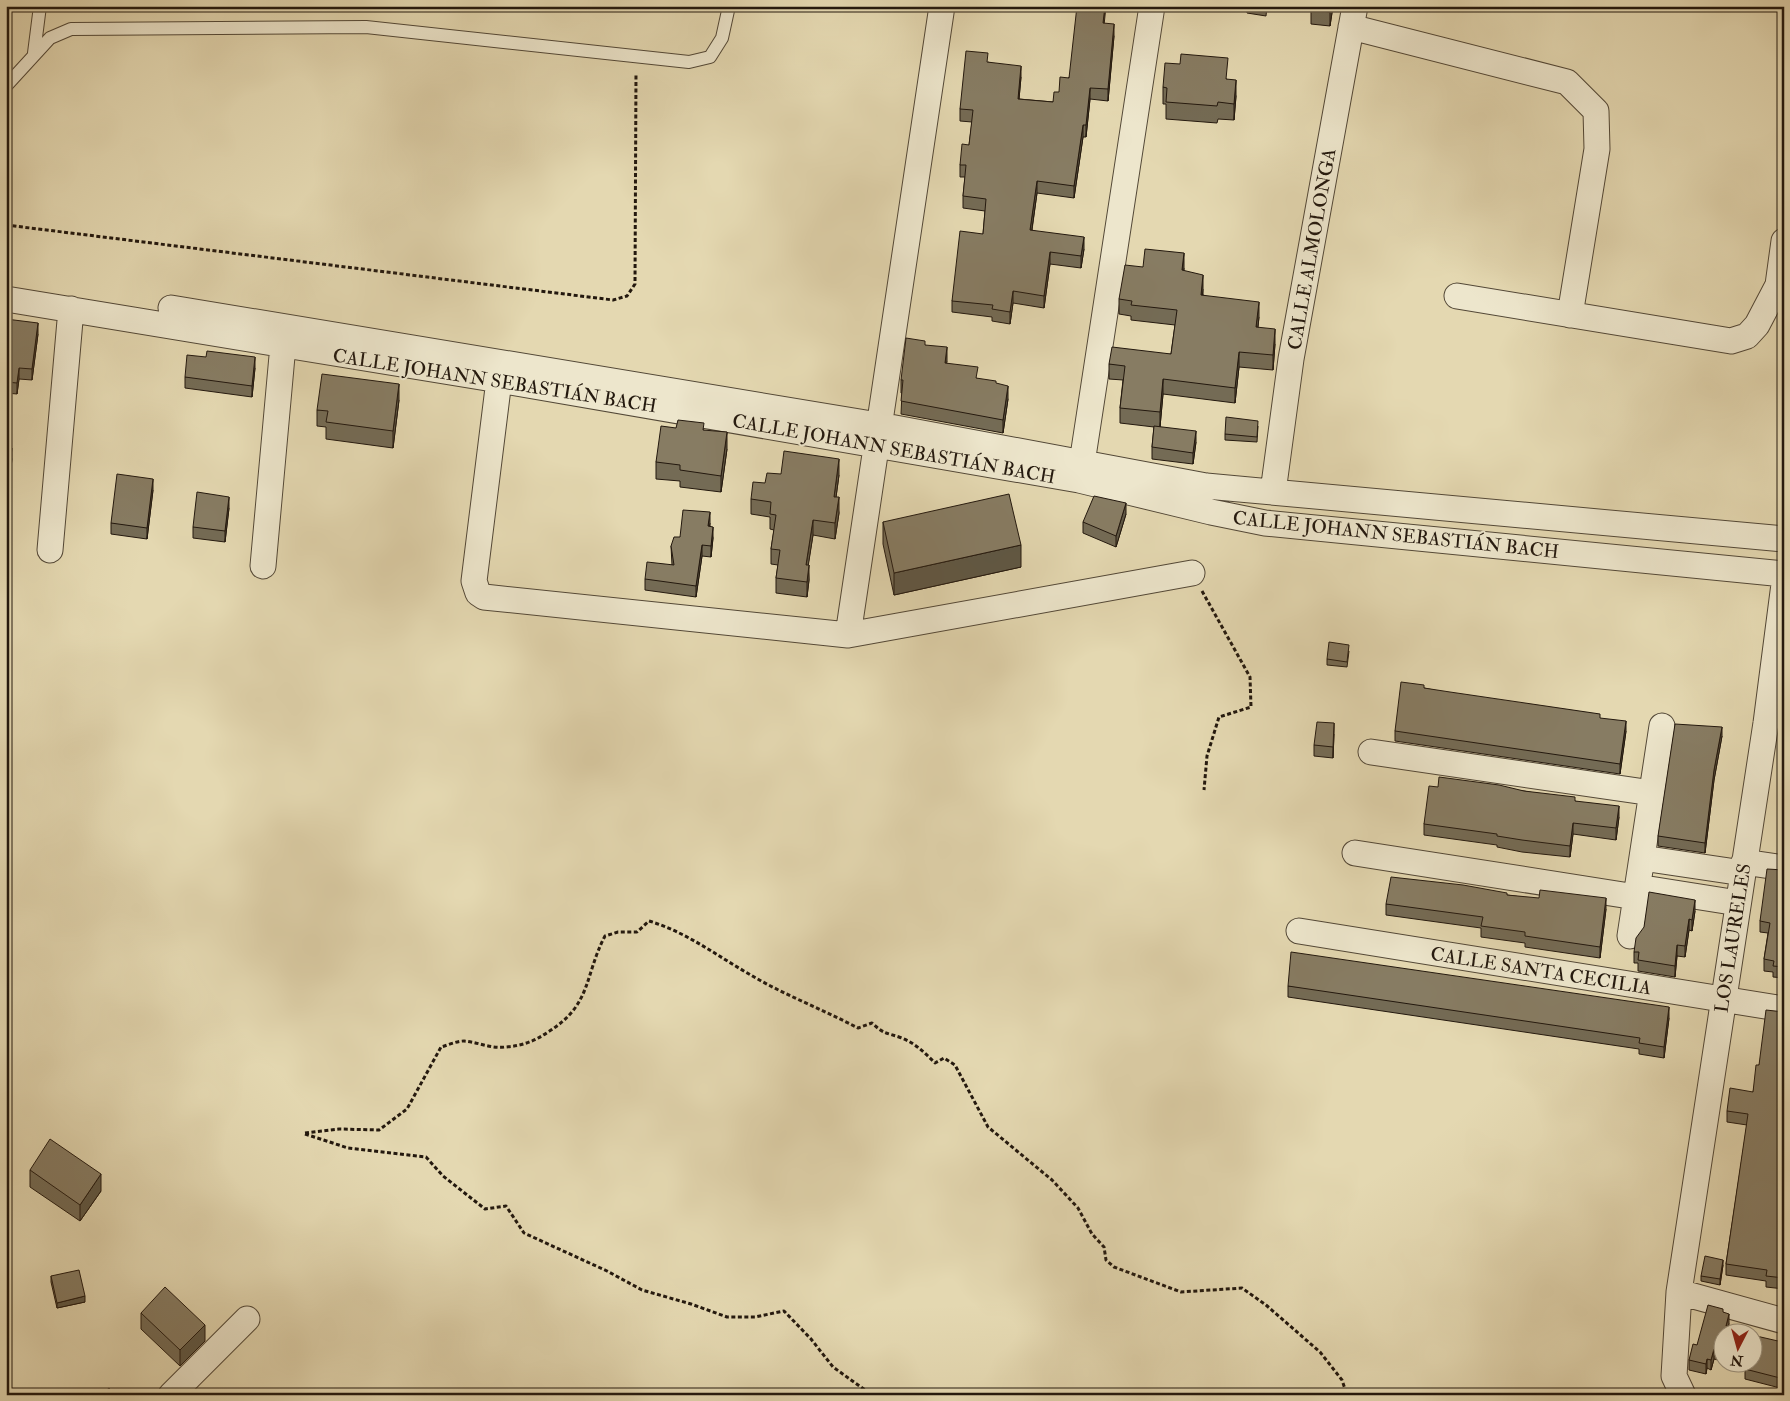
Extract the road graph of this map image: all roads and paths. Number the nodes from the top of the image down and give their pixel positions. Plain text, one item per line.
1 (40, 6) edge
2 (729, 6) edge
3 (942, 6) edge
4 (1152, 6) edge
5 (1353, 16) edge
6 (34, 54) junction
7 (636, 57) junction
8 (6, 86) edge
9 (6, 225) edge
10 (1784, 241) edge
11 (6, 282) edge
12 (1457, 296) dead end
13 (6, 299) edge
14 (71, 309) junction
15 (1570, 314) junction
16 (283, 345) junction
17 (498, 380) junction
18 (877, 435) junction
19 (1082, 463) junction
20 (1273, 492) junction
21 (1784, 538) edge
22 (50, 550) dead end
23 (263, 566) dead end
24 (1192, 573) joint
25 (1784, 574) edge
26 (1784, 584) edge
27 (848, 636) junction
28 (1775, 725) edge
29 (1662, 726) dead end
30 (1371, 752) dead end
31 (1204, 790) dead end
32 (1652, 793) junction
33 (1355, 853) dead end
34 (1642, 858) junction
35 (1744, 868) junction
36 (1784, 868) edge
37 (1637, 892) junction
38 (1738, 903) junction
39 (1299, 930) dead end
40 (1630, 936) dead end
41 (1723, 999) junction
42 (1784, 1009) edge
43 (1679, 1292) junction
44 (247, 1319) dead end
45 (1784, 1321) edge
46 (171, 1395) edge
47 (872, 1395) edge
48 (1347, 1395) edge
49 (1683, 1395) edge

1 - 6 lane
2 - 7 lane
3 - 18 street
4 - 19 street
5 - 15 street
5 - 20 street, CALLE ALMOLONGA
6 - 7 lane
6 - 8 lane
7 - 9 path
10 - 15 street
11 - 18 street, CALLE JOHANN SEBASTIÁN BACH
12 - 15 street
13 - 14 street, CALLE JOHANN SEBASTIÁN BACH
14 - 16 street, CALLE JOHANN SEBASTIÁN BACH
14 - 22 street
16 - 17 street, CALLE JOHANN SEBASTIÁN BACH
16 - 23 street
17 - 18 street, CALLE JOHANN SEBASTIÁN BACH
17 - 27 street
18 - 19 street, CALLE JOHANN SEBASTIÁN BACH
18 - 25 street, CALLE JOHANN SEBASTIÁN BACH
18 - 27 street
19 - 20 street, CALLE JOHANN SEBASTIÁN BACH
20 - 21 street, CALLE JOHANN SEBASTIÁN BACH
24 - 27 street
24 - 31 path
26 - 28 street, LOS LAURELES
28 - 35 street, LOS LAURELES
29 - 32 street
30 - 32 street
32 - 34 street
33 - 37 street
34 - 35 street
34 - 37 street
35 - 36 street
35 - 38 street, LOS LAURELES
37 - 38 street
37 - 40 street
38 - 41 street, LOS LAURELES
39 - 41 street, CALLE SANTA CECILIA
41 - 42 street, CALLE SANTA CECILIA
41 - 43 street, LOS LAURELES
43 - 45 street
43 - 49 street, LOS LAURELES
44 - 46 street
47 - 48 path

